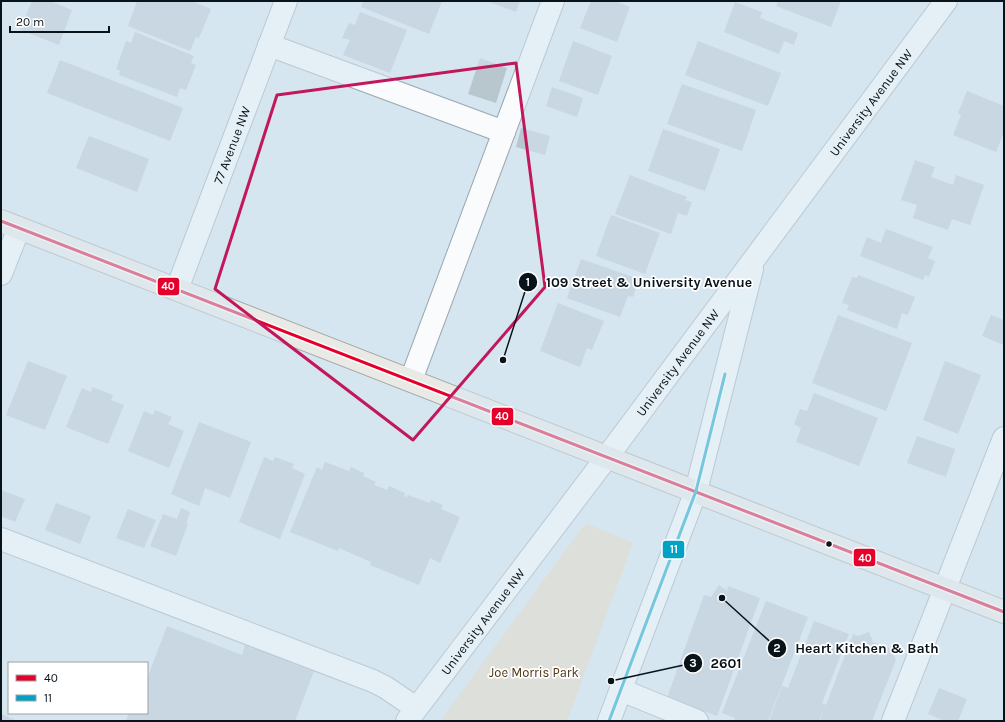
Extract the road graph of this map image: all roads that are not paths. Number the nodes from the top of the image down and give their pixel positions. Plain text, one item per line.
1 (286, 1) edge
2 (553, 1) edge
3 (946, 1) edge
4 (269, 45) junction
5 (504, 132) junction
6 (10, 224) edge
7 (754, 258) junction
8 (1, 274) edge
9 (177, 289) junction
10 (410, 380) junction
11 (1004, 438) edge
12 (607, 457) junction
13 (696, 491) junction
14 (1, 539) edge
15 (944, 588) junction
16 (1004, 612) edge
17 (621, 690) junction
18 (411, 715) edge
19 (609, 721) edge
20 (697, 721) edge
21 (893, 721) edge

1 - 4 street, 77 Avenue NW
2 - 5 street
3 - 7 street, University Avenue NW
4 - 5 street
4 - 9 street, 77 Avenue NW
5 - 10 street
6 - 8 street
6 - 9 main road
7 - 12 street, University Avenue NW
7 - 13 street
9 - 10 main road
10 - 12 main road
11 - 15 street
12 - 13 main road
12 - 18 street, University Avenue NW
13 - 15 main road
13 - 17 street
14 - 18 street
15 - 16 main road
15 - 21 street
17 - 19 street
17 - 20 street

